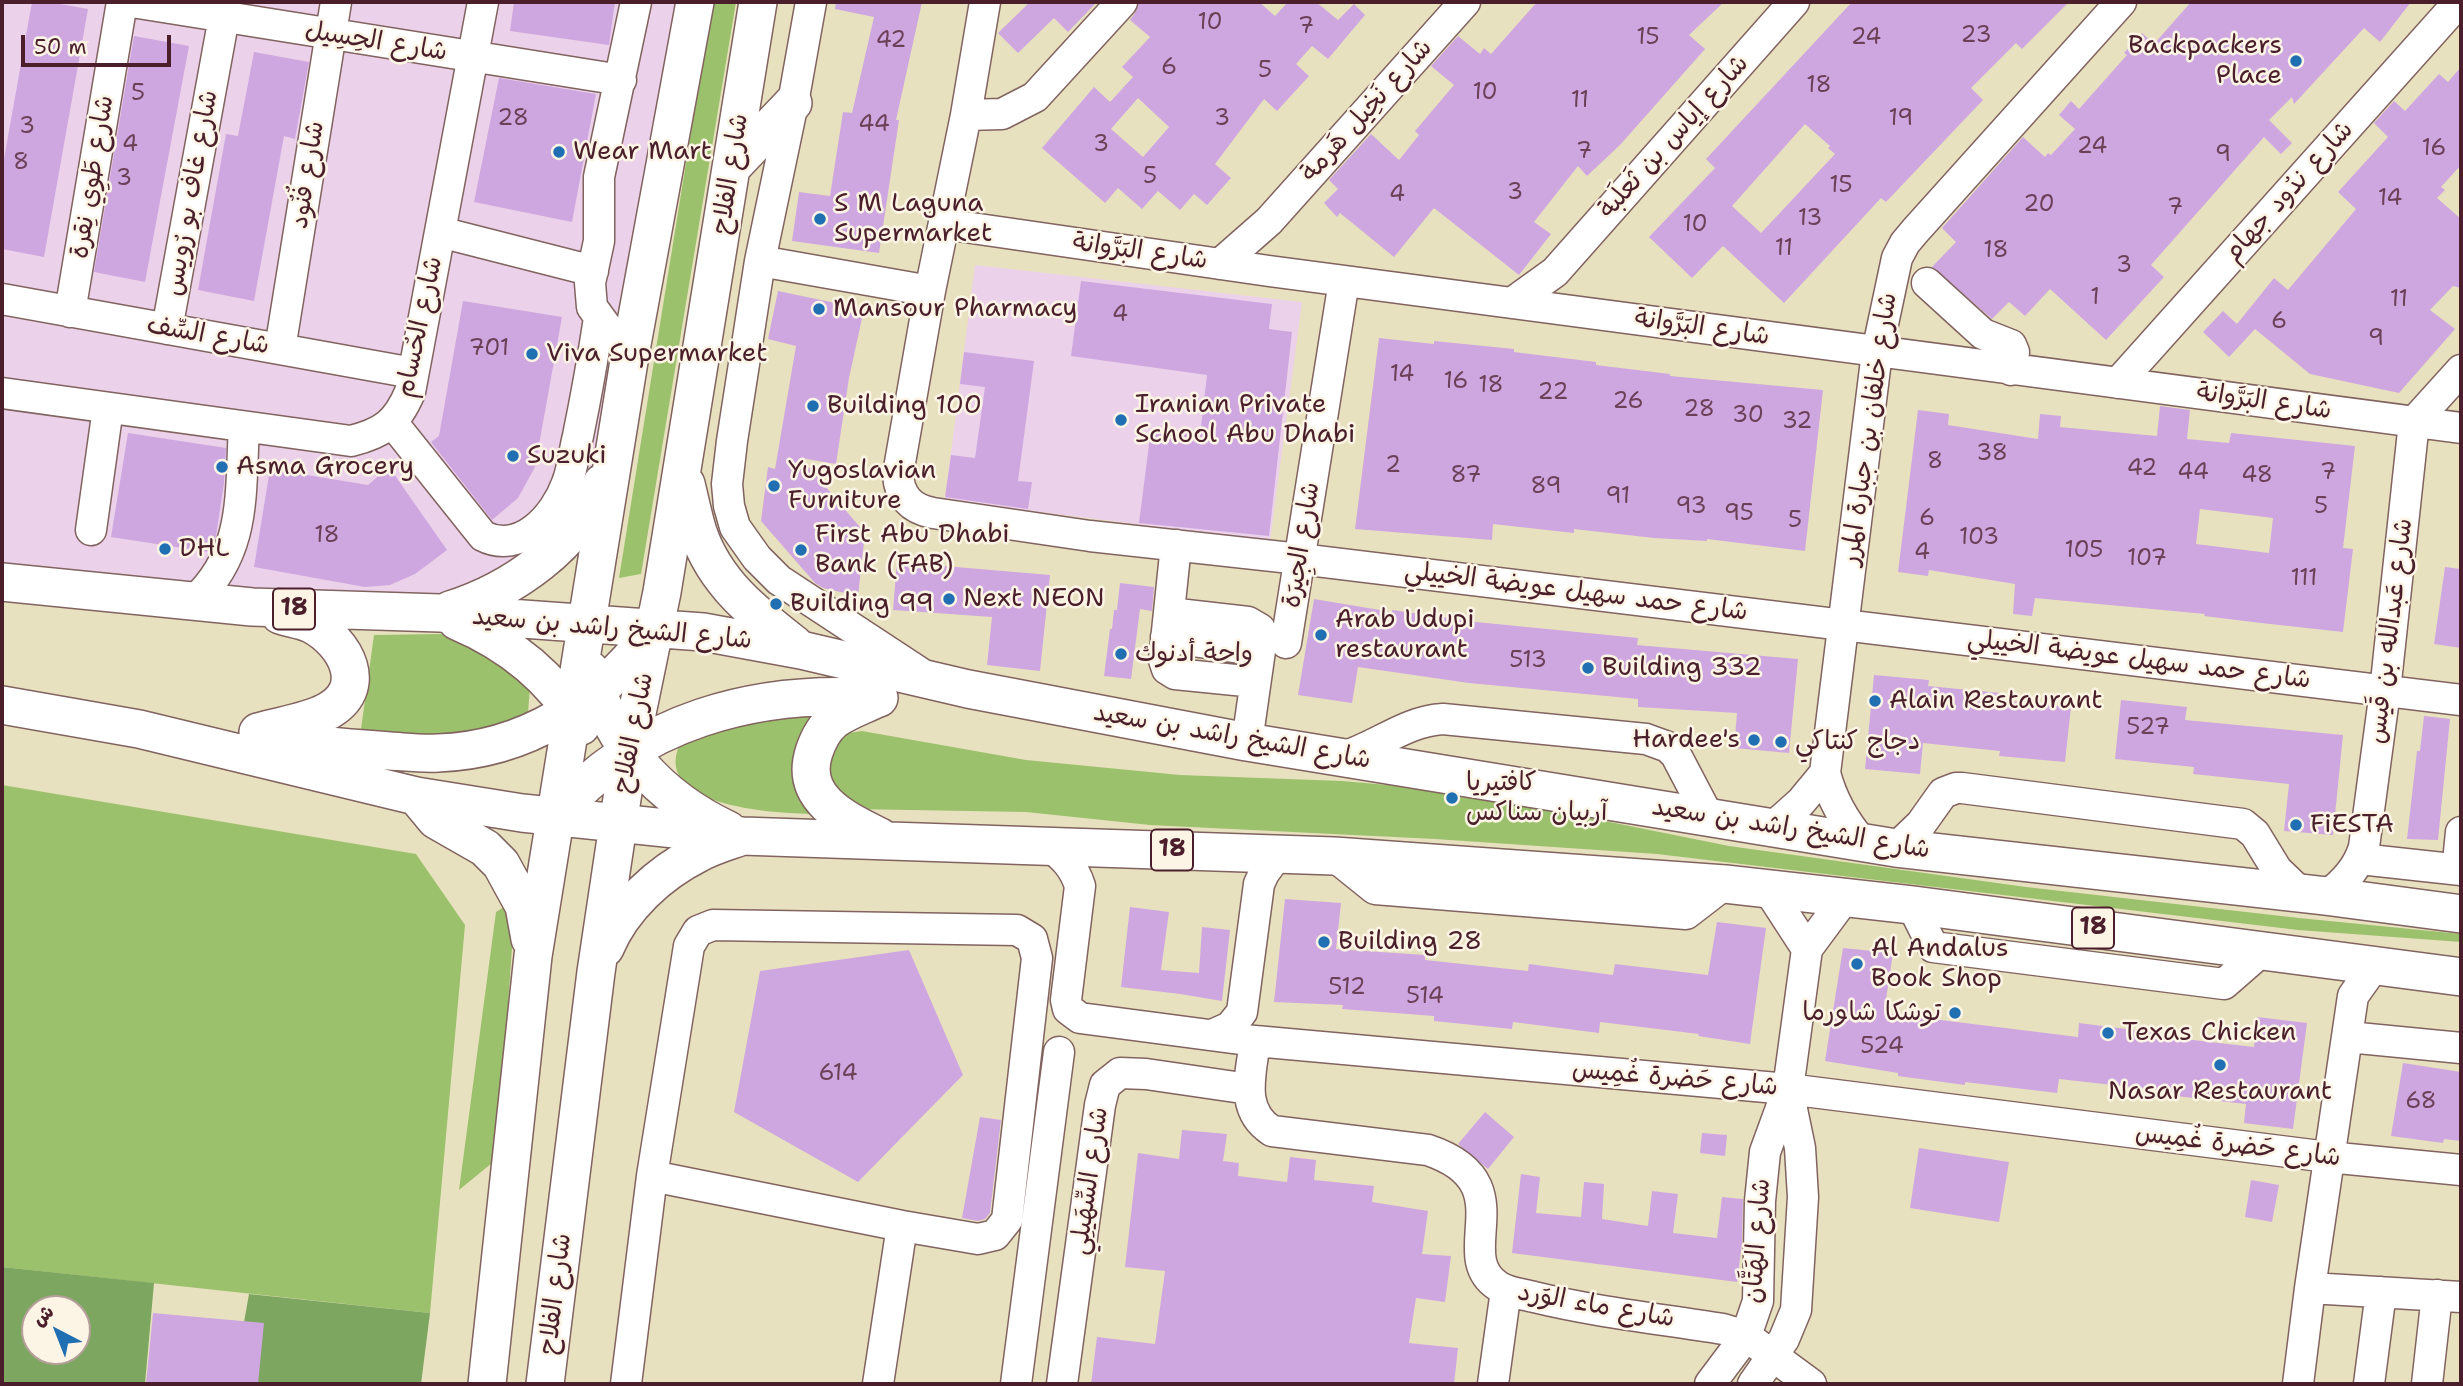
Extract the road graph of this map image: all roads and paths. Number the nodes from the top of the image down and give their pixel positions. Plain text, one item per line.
1 (122, 2) edge
2 (132, 2) edge
3 (336, 2) edge
4 (483, 2) edge
5 (636, 2) edge
6 (695, 2) edge
7 (758, 2) edge
8 (811, 2) edge
9 (985, 2) edge
10 (1122, 2) edge
11 (1465, 2) edge
12 (1794, 2) edge
13 (2121, 2) edge
14 (2459, 2) edge
15 (224, 17) junction
16 (330, 34) junction
17 (472, 58) junction
18 (621, 80) junction
19 (793, 103) junction
20 (966, 115) junction
21 (733, 166) junction
22 (1269, 221) junction
23 (944, 224) junction
24 (440, 232) junction
25 (760, 261) junction
26 (1220, 264) junction
27 (593, 271) junction
28 (1269, 271) junction
29 (1555, 272) junction
30 (1343, 281) junction
31 (1927, 283) dead end
32 (930, 291) junction
33 (2, 299) edge
34 (1513, 303) junction
35 (1561, 309) junction
36 (70, 312) junction
37 (598, 318) junction
38 (167, 329) junction
39 (280, 349) junction
40 (1877, 352) junction
41 (630, 355) junction
42 (2011, 370) junction
43 (2461, 370) edge
44 (413, 373) junction
45 (2118, 383) junction
46 (2, 393) edge
47 (108, 408) junction
48 (392, 422) junction
49 (2414, 422) junction
50 (244, 427) junction
51 (2461, 428) edge
52 (614, 453) junction
53 (682, 471) junction
54 (91, 530) dead end
55 (1176, 545) junction
56 (1300, 559) junction
57 (2, 582) edge
58 (194, 601) junction
59 (252, 607) junction
60 (440, 613) junction
61 (587, 624) junction
62 (1843, 624) junction
63 (1168, 625) junction
64 (655, 629) junction
65 (1273, 647) junction
66 (801, 650) junction
67 (930, 680) junction
68 (1255, 682) junction
69 (968, 689) junction
70 (2385, 691) junction
71 (879, 698) junction
72 (2461, 700) edge
73 (585, 702) junction
74 (2, 705) edge
75 (139, 729) junction
76 (237, 738) junction
77 (1247, 742) junction
78 (1343, 757) junction
79 (615, 761) junction
80 (1825, 773) junction
81 (416, 796) junction
82 (555, 816) junction
83 (1708, 816) junction
84 (618, 823) junction
85 (1773, 827) junction
86 (742, 836) junction
87 (884, 840) junction
88 (1048, 845) junction
89 (1879, 845) junction
90 (1279, 854) junction
91 (2455, 854) edge
92 (2360, 859) junction
93 (1768, 889) junction
94 (2314, 896) junction
95 (1844, 899) junction
96 (2461, 914) edge
97 (1807, 949) junction
98 (533, 956) junction
99 (2337, 961) junction
100 (2375, 965) junction
101 (596, 972) junction
102 (2461, 977) edge
103 (2353, 996) junction
104 (1212, 1035) junction
105 (2347, 1037) junction
106 (1255, 1041) junction
107 (2461, 1048) edge
108 (1059, 1052) dead end
109 (1249, 1089) junction
110 (1788, 1089) junction
111 (2328, 1157) junction
112 (2461, 1170) edge
113 (652, 1176) junction
114 (902, 1226) junction
115 (2309, 1288) junction
116 (1506, 1290) junction
117 (2381, 1292) junction
118 (2449, 1296) edge
119 (1746, 1336) junction
120 (1774, 1356) junction
121 (487, 1384) edge
122 (545, 1384) edge
123 (626, 1384) edge
124 (878, 1384) edge
125 (1016, 1384) edge
126 (1062, 1384) edge
127 (1493, 1384) edge
128 (1710, 1384) edge
129 (1754, 1384) edge
130 (1811, 1384) edge
131 (2298, 1384) edge
132 (2369, 1384) edge
133 (2427, 1384) edge

1 - 36 street, شارع طَوِي نِقرة
2 - 15 street, شارع الحِسِيل
3 - 16 street, شارع فُنُود
4 - 17 street, شارع الحُسام
5 - 18 street
6 - 41 main road
7 - 21 main road, شارع الفلاح
8 - 19 street
9 - 20 street, شارع حمد سهيل عويضة الخييلي
10 - 20 street
11 - 22 street, شارع نَخِيل هَرمة
12 - 29 street, شارع إياس بن ثَعلَبة
13 - 40 street, شارع خلفان بن جبارة المرر
14 - 45 street, شارع ندُود جهام
15 - 16 street, شارع الحِسِيل
15 - 38 street, شارع غاف بو رُويس
16 - 17 street, شارع الحِسِيل
16 - 39 street, شارع فُنُود
17 - 18 street, شارع الحِسِيل
17 - 24 street, شارع الحُسام
18 - 27 street
19 - 21 main road
19 - 25 street
20 - 23 street, شارع حمد سهيل عويضة الخييلي
21 - 53 main road, شارع الفلاح
22 - 26 street, شارع نَخِيل هَرمة
22 - 28 street
23 - 26 street, شارع البَرَّوانة
23 - 32 street, شارع حمد سهيل عويضة الخييلي
24 - 27 street
24 - 44 street, شارع الحُسام
25 - 32 street
25 - 67 street
26 - 28 street, شارع البَرَّوانة
27 - 37 street
28 - 30 street, شارع البَرَّوانة
29 - 34 street, شارع إياس بن ثَعلَبة
29 - 35 street
30 - 34 street, شارع البَرَّوانة
30 - 56 street, شارع الجِيرَة
31 - 42 street
32 - 55 street, شارع حمد سهيل عويضة الخييلي
33 - 36 street, شارع السِّف
34 - 35 street, شارع البَرَّوانة
35 - 40 street, شارع البَرَّوانة
36 - 38 street, شارع السِّف
37 - 41 street
37 - 48 street
38 - 39 street, شارع السِّف
39 - 44 street, شارع السِّف
40 - 42 street, شارع البَرَّوانة
40 - 62 street, شارع خلفان بن جبارة المرر
41 - 52 main road
42 - 45 street, شارع البَرَّوانة
43 - 49 street
44 - 48 street, شارع الحُسام
45 - 49 street, شارع البَرَّوانة
46 - 47 street, شارع الحُسام
47 - 50 street, شارع الحُسام
47 - 54 street
48 - 50 street, شارع الحُسام
49 - 51 street, شارع البَرَّوانة
49 - 70 street, شارع عَبدالله بن قَيس
50 - 58 street
52 - 60 main road
52 - 61 main road
53 - 64 main road, شارع الفلاح
53 - 66 main road
55 - 56 street, شارع حمد سهيل عويضة الخييلي
55 - 63 street
56 - 62 street, شارع حمد سهيل عويضة الخييلي
56 - 65 street, شارع الجِيرَة
57 - 58 main road, شارع الشيخ راشد بن سعيد / 18
58 - 59 main road, شارع الشيخ راشد بن سعيد / 18
59 - 60 main road, شارع الشيخ راشد بن سعيد / 18
59 - 76 main road
60 - 61 main road, شارع الشيخ راشد بن سعيد / 18
60 - 73 main road
61 - 64 main road, شارع الشيخ راشد بن سعيد / 18
61 - 73 main road
62 - 70 street, شارع حمد سهيل عويضة الخييلي
62 - 80 street, شارع خلفان بن جبارة المرر
63 - 65 street
63 - 68 street
64 - 66 main road, شارع الشيخ راشد بن سعيد / 18
64 - 73 main road
64 - 79 main road, شارع الفلاح
65 - 68 street, شارع الجِيرَة
66 - 67 main road, شارع الشيخ راشد بن سعيد / 18
67 - 69 main road, شارع الشيخ راشد بن سعيد / 18
68 - 77 street, شارع الجِيرَة
69 - 71 main road
69 - 77 main road, شارع الشيخ راشد بن سعيد / 18
70 - 72 street, شارع حمد سهيل عويضة الخييلي
70 - 92 street, شارع عَبدالله بن قَيس
71 - 79 main road
71 - 87 main road
73 - 76 main road
73 - 79 main road
73 - 82 main road
74 - 75 main road, 18
75 - 76 main road
75 - 81 main road, 18
77 - 78 main road, شارع الشيخ راشد بن سعيد / 18
78 - 83 main road, شارع الشيخ راشد بن سعيد / 18
78 - 83 street
79 - 82 main road
79 - 84 main road, شارع الفلاح
79 - 86 main road
80 - 85 street
80 - 89 street, شارع خلفان بن جبارة المرر
81 - 82 main road, 18
81 - 98 main road
82 - 84 main road, 18
82 - 98 main road
83 - 85 main road, شارع الشيخ راشد بن سعيد / 18
84 - 86 main road, 18
84 - 101 main road, شارع الفلاح
85 - 89 main road, شارع الشيخ راشد بن سعيد / 18
86 - 87 main road, 18
86 - 101 main road
87 - 88 main road, 18
88 - 90 main road, 18
88 - 104 street, شارع حَضرة غُمِيس
89 - 94 main road, شارع الشيخ راشد بن سعيد / 18
89 - 94 street
90 - 93 main road, 18
90 - 104 street
91 - 92 street
92 - 94 street, شارع عَبدالله بن قَيس
93 - 95 main road, 18
93 - 97 street
94 - 96 main road, شارع الشيخ راشد بن سعيد / 18
95 - 97 street, شارع الهَتَّان
95 - 99 main road, 18
97 - 110 street, شارع الهَتَّان
98 - 121 main road
99 - 100 main road, 18
99 - 103 street
100 - 102 main road, 18
100 - 103 street
101 - 122 main road, شارع الفلاح
103 - 105 street
104 - 106 street, شارع حَضرة غُمِيس
105 - 107 street
105 - 111 street
106 - 109 street, شارع ماء الوَرد
106 - 110 street, شارع حَضرة غُمِيس
108 - 125 street
109 - 116 street, شارع ماء الوَرد
109 - 126 street, شارع السِّهَيلِي
110 - 111 street, شارع حَضرة غُمِيس
110 - 119 street, شارع الهَتَّان
110 - 120 street, شارع الهَتَّان
111 - 112 street, شارع حَضرة غُمِيس
111 - 115 street
113 - 114 street
113 - 114 street
113 - 123 street
114 - 124 street
115 - 117 street
115 - 131 street
116 - 119 street, شارع ماء الوَرد
116 - 127 street
117 - 118 street
117 - 132 street
118 - 133 street
119 - 120 street, شارع ماء الوَرد
119 - 128 street, شارع الهَتَّان
120 - 129 street, شارع الهَتَّان
120 - 130 street, شارع ماء الوَرد

